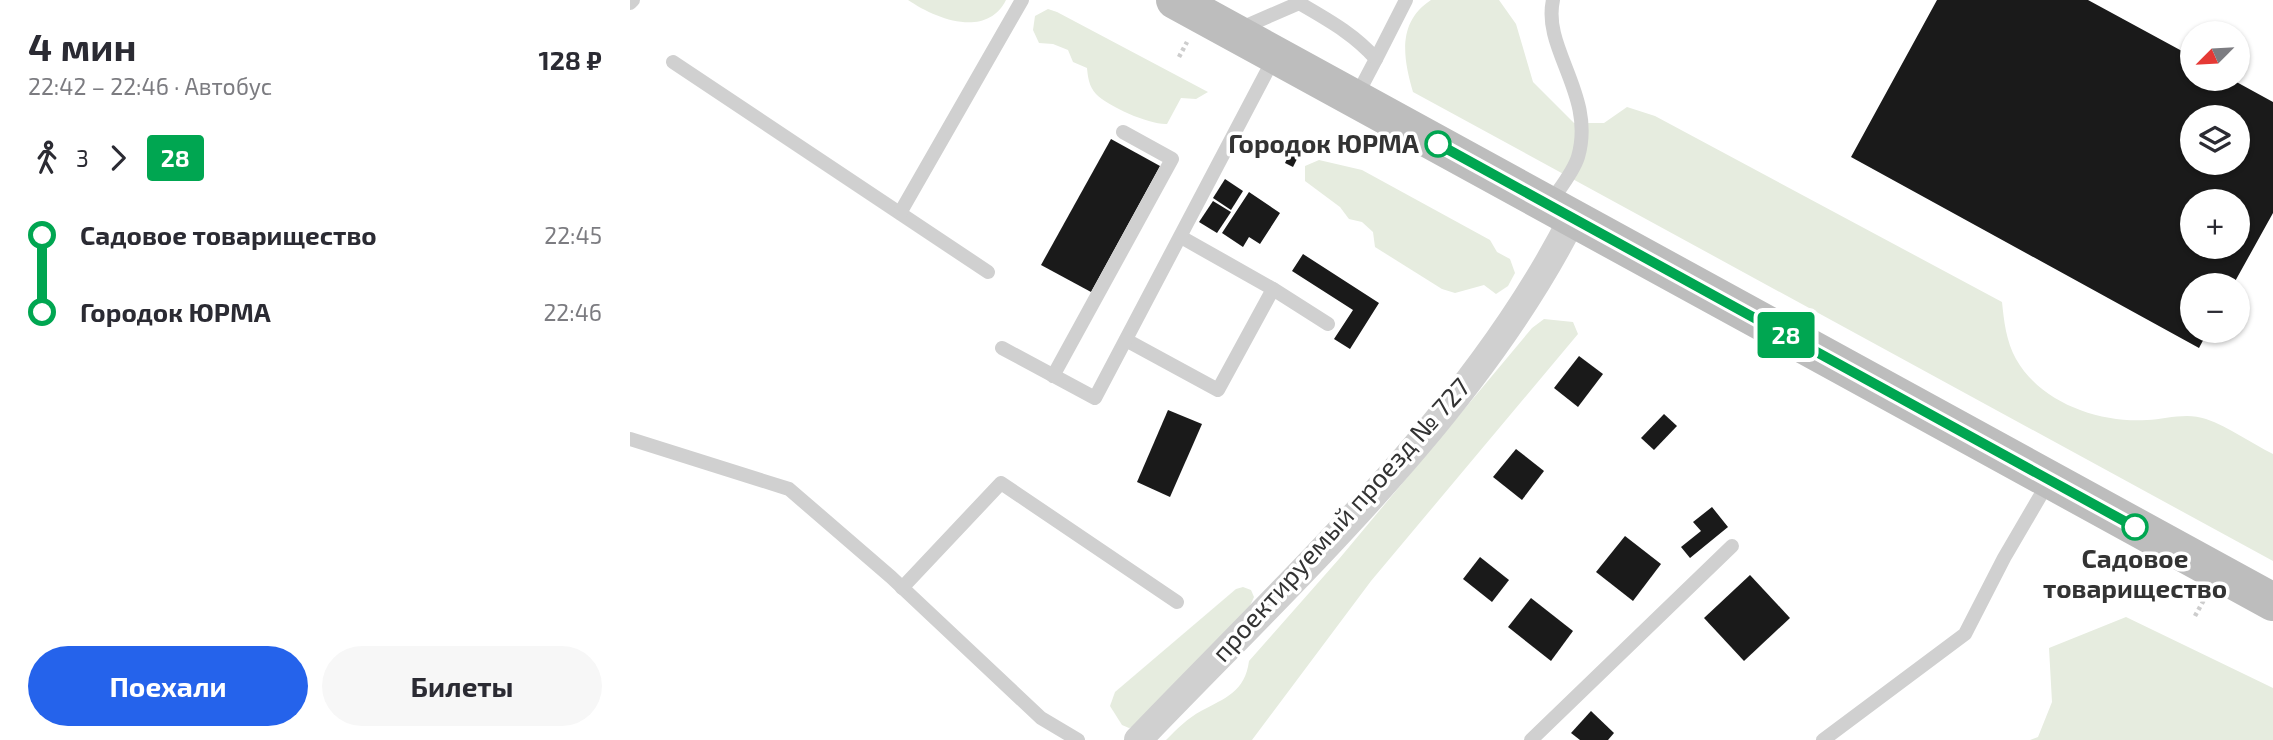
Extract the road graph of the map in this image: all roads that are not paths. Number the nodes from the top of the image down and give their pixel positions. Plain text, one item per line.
1 (1022, 0) edge
2 (1175, 0) edge
3 (1406, 0) edge
4 (1553, 0) edge
5 (1233, 32) junction
6 (1275, 55) junction
7 (1376, 59) junction
8 (673, 62) dead end
9 (1355, 99) junction
10 (1123, 132) dead end
11 (1561, 211) junction
12 (900, 213) junction
13 (1181, 237) junction
14 (988, 272) dead end
15 (1273, 289) junction
16 (1328, 324) dead end
17 (1126, 340) junction
18 (1002, 348) dead end
19 (1053, 376) junction
20 (630, 439) edge
21 (2050, 480) junction
22 (1732, 546) dead end
23 (902, 588) junction
24 (1177, 602) dead end
25 (2273, 603) edge
26 (1078, 740) edge
27 (1138, 740) edge
28 (1531, 740) edge
29 (1823, 740) edge

1 - 12 lane
2 - 5 main road
3 - 7 lane
4 - 11 lane
5 - 6 main road
5 - 7 lane
6 - 9 main road
6 - 13 lane
7 - 9 lane
8 - 12 lane
9 - 11 main road
10 - 19 lane
11 - 21 main road
11 - 27 street, проектируемый проезд № 727
12 - 14 lane
13 - 15 lane
13 - 17 lane
15 - 16 lane
15 - 17 lane
17 - 19 lane
18 - 19 lane
20 - 23 lane
21 - 25 main road
21 - 29 lane
22 - 28 lane
23 - 24 lane
23 - 26 lane

